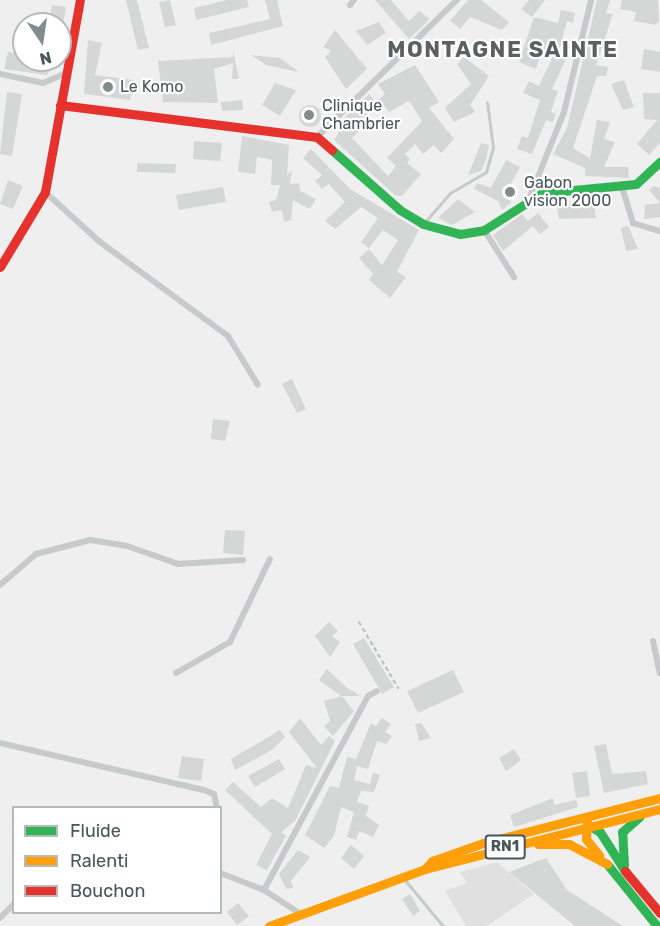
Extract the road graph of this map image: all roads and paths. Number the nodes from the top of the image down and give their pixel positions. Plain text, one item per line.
1 (80, 0) edge
2 (457, 0) edge
3 (591, 0) edge
4 (66, 73) junction
5 (0, 74) edge
6 (487, 102) dead end
7 (60, 105) junction
8 (317, 137) junction
9 (660, 162) edge
10 (622, 187) junction
11 (45, 192) junction
12 (529, 199) junction
13 (423, 224) junction
14 (484, 230) junction
15 (660, 231) edge
16 (0, 267) edge
17 (514, 278) dead end
18 (258, 386) dead end
19 (270, 559) dead end
20 (243, 560) dead end
21 (0, 585) edge
22 (359, 622) dead end
23 (653, 641) dead end
24 (176, 673) dead end
25 (660, 673) edge
26 (399, 689) dead end
27 (376, 691) dead end
28 (0, 744) edge
29 (660, 799) edge
30 (217, 806) edge
31 (657, 809) edge
32 (587, 825) junction
33 (502, 838) junction
34 (482, 854) junction
35 (607, 864) junction
36 (425, 869) junction
37 (626, 871) junction
38 (222, 874) edge
39 (403, 877) junction
40 (264, 890) junction
41 (12, 906) edge
42 (300, 913) junction
43 (660, 913) edge
44 (0, 918) edge
45 (269, 926) edge
46 (443, 926) edge
47 (657, 926) edge

1 - 4 main road
2 - 8 street
3 - 12 street
4 - 5 street
4 - 7 main road
6 - 13 lane
7 - 8 main road
7 - 11 main road
8 - 13 main road
9 - 10 main road
10 - 12 main road
10 - 15 street
11 - 16 main road
11 - 18 street
12 - 14 main road
13 - 14 main road
14 - 17 street
19 - 24 street
20 - 21 street
22 - 26 path
23 - 25 street
27 - 40 street
28 - 30 street
29 - 32 main road
29 - 33 main road, RN1
31 - 32 main road, RN1
31 - 37 main road
32 - 33 main road
32 - 34 main road, RN1
32 - 35 main road
32 - 37 main road
33 - 36 main road, RN1
34 - 35 main road
34 - 36 main road, RN1
35 - 47 main road
36 - 39 main road, RN1
37 - 43 main road
38 - 40 street
39 - 42 main road, RN1
39 - 46 lane
40 - 42 street
41 - 44 street
42 - 45 main road, RN1

